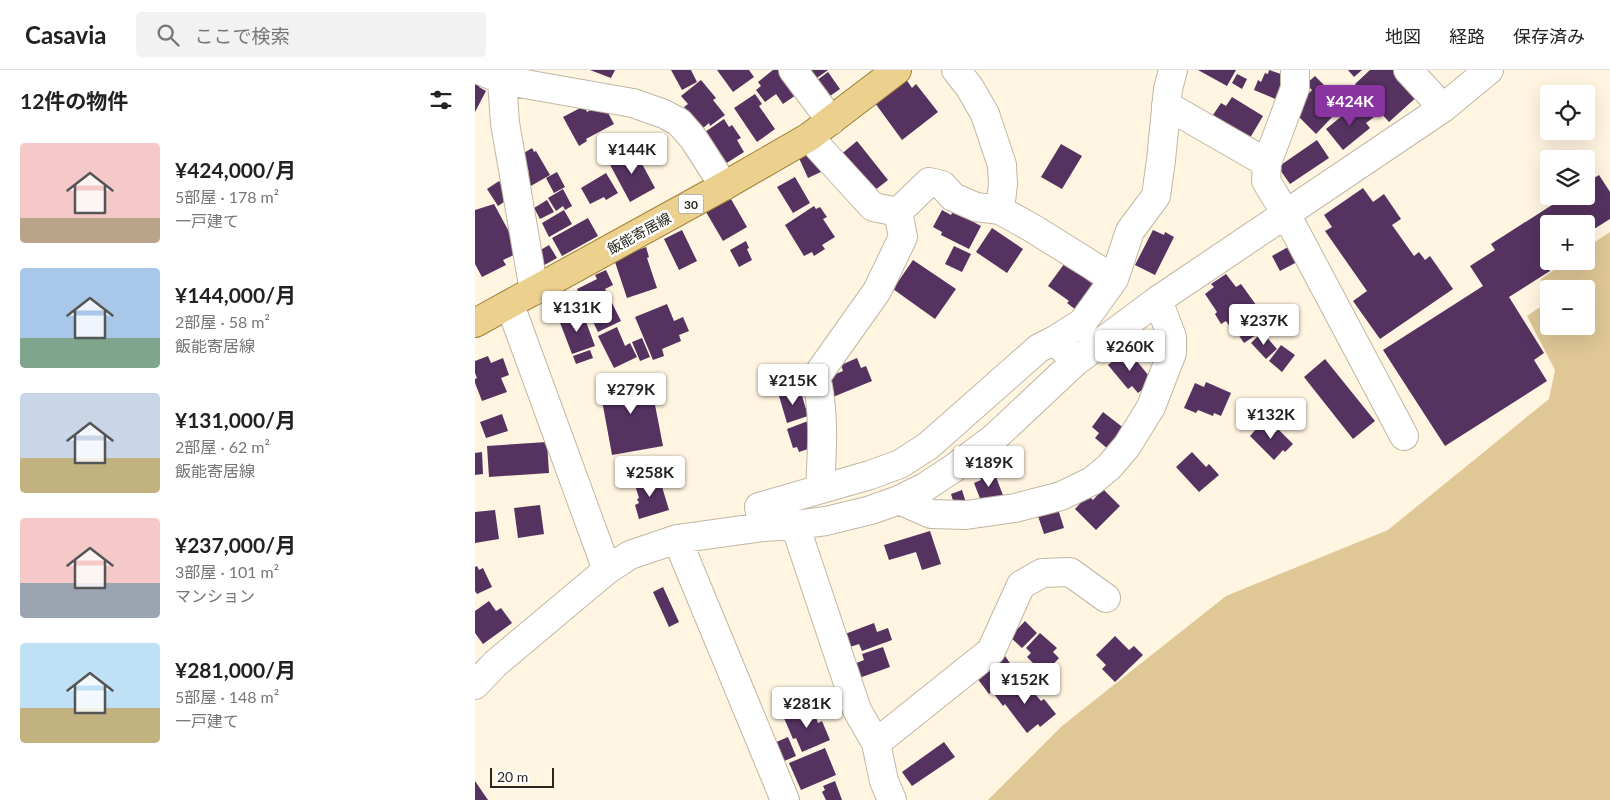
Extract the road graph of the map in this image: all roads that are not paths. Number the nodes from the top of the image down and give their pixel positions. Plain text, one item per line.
1 (793, 70) edge
2 (897, 70) edge
3 (956, 70) edge
4 (1173, 70) edge
5 (1295, 70) edge
6 (1408, 70) edge
7 (1489, 70) edge
8 (491, 75) edge
9 (1166, 105) junction
10 (1443, 108) junction
11 (820, 129) junction
12 (1267, 163) junction
13 (724, 186) junction
14 (1000, 210) junction
15 (898, 212) junction
16 (1286, 214) junction
17 (1114, 279) junction
18 (534, 291) junction
19 (1158, 300) junction
20 (509, 305) junction
21 (475, 323) edge
22 (1055, 340) junction
23 (1075, 362) junction
24 (1404, 436) dead end
25 (820, 489) junction
26 (899, 500) junction
27 (795, 525) junction
28 (763, 527) junction
29 (677, 539) junction
30 (607, 570) junction
31 (1106, 598) dead end
32 (475, 685) edge
33 (876, 742) junction
34 (785, 800) edge
35 (892, 800) edge

1 - 11 street
2 - 11 main road, 飯能寄居線 / 30
3 - 14 street
4 - 9 street
5 - 12 street
6 - 10 street
7 - 10 street
8 - 13 street
8 - 18 street
9 - 12 street
9 - 17 street
10 - 16 street
11 - 13 main road, 飯能寄居線 / 30
11 - 15 street
12 - 16 street
13 - 18 main road, 飯能寄居線 / 30
14 - 15 street
14 - 17 street
15 - 25 street
16 - 19 street
16 - 24 street
17 - 22 street
18 - 20 main road, 飯能寄居線 / 30
19 - 23 street
19 - 26 street
20 - 21 main road, 飯能寄居線 / 30
20 - 30 street
22 - 23 street
22 - 25 street
23 - 26 street
25 - 28 street
26 - 27 street
27 - 28 street
27 - 33 street
28 - 29 street
29 - 30 street
29 - 34 street
30 - 32 street
31 - 33 street
33 - 35 street

